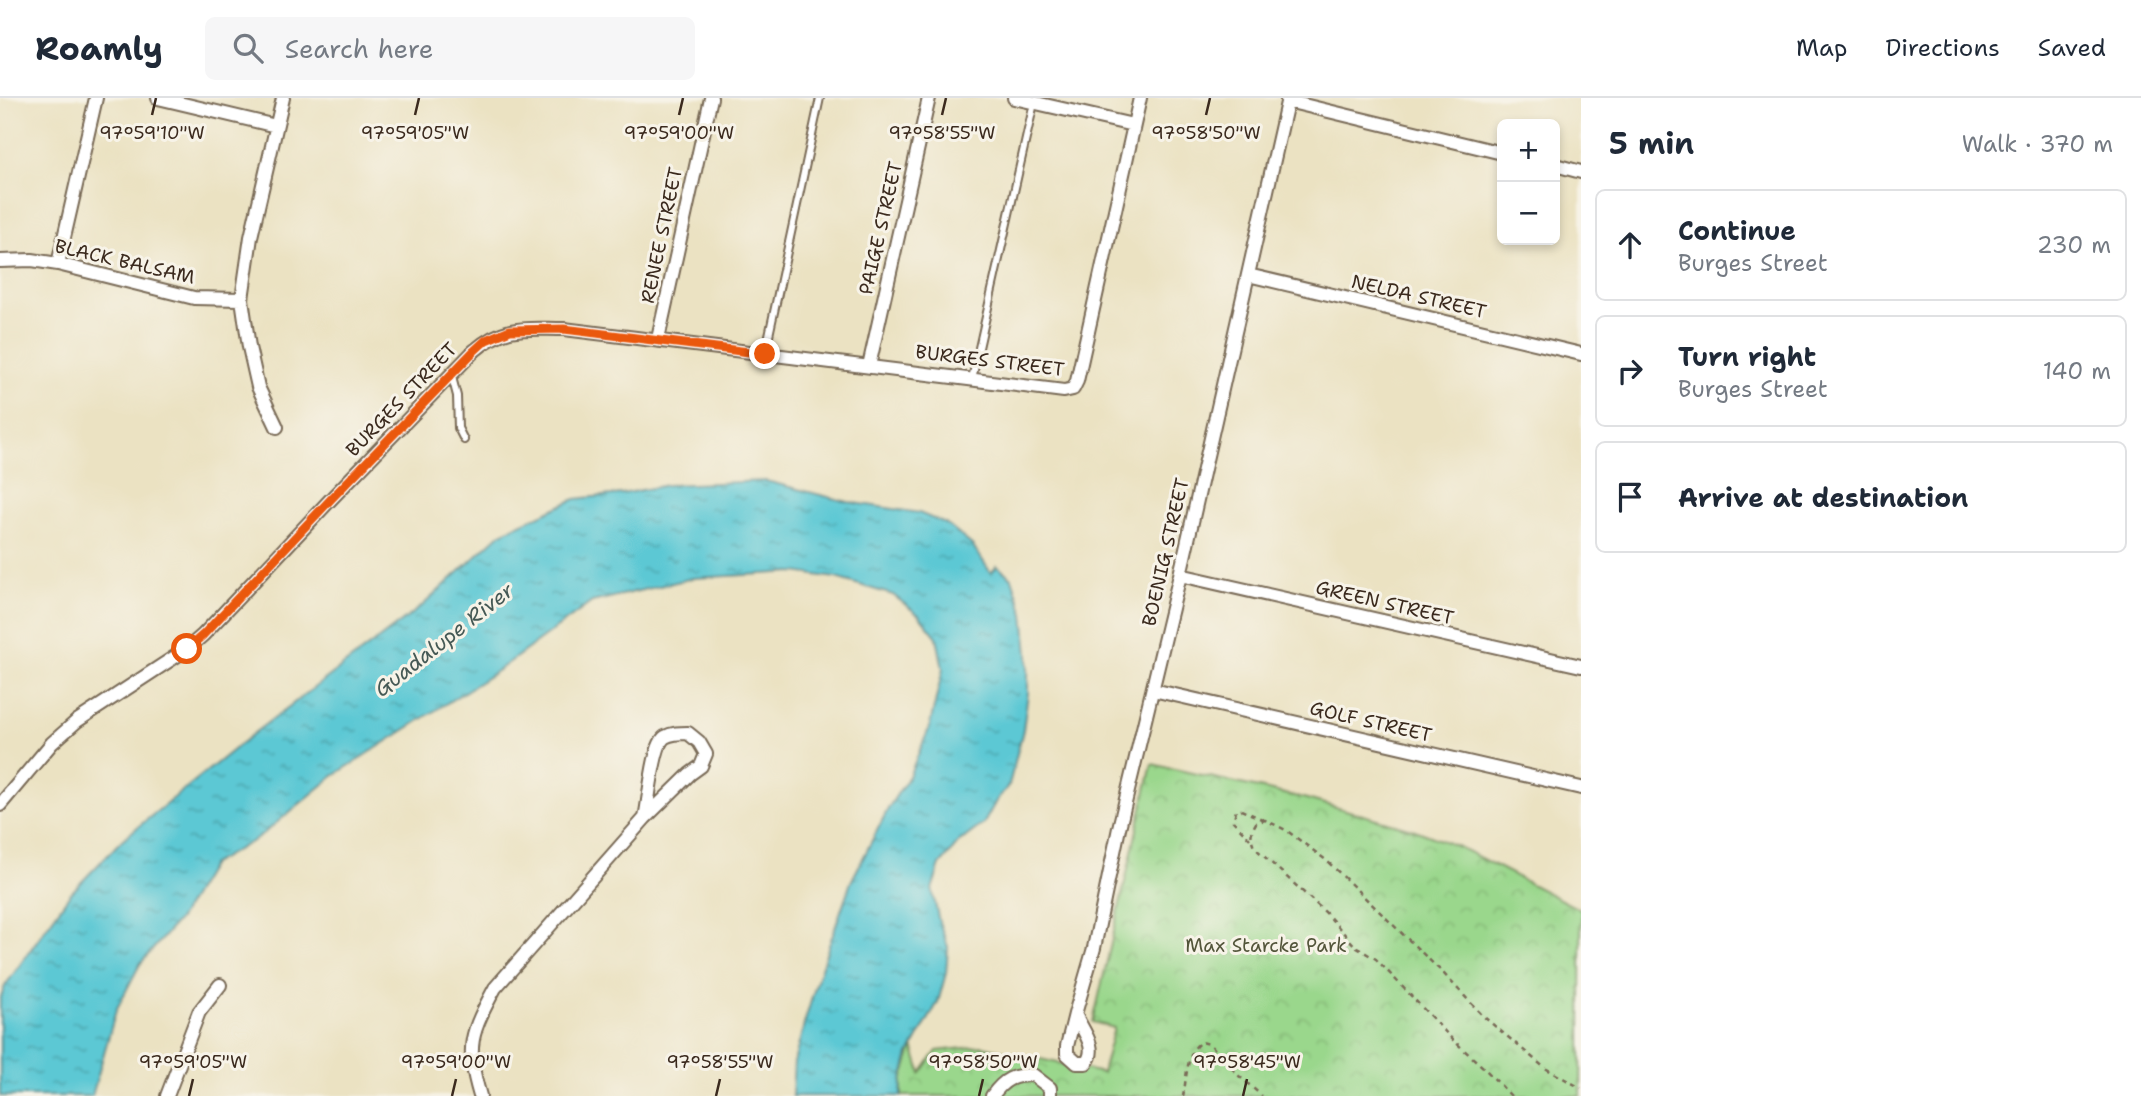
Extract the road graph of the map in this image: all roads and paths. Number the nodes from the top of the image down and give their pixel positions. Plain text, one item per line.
1 (96, 98) edge
2 (158, 98) edge
3 (283, 98) edge
4 (711, 98) edge
5 (820, 98) edge
6 (929, 98) edge
7 (1014, 98) edge
8 (1140, 98) edge
9 (1287, 99) edge
10 (1034, 103) junction
11 (1133, 125) junction
12 (276, 126) junction
13 (1497, 152) edge
14 (1560, 166) edge
15 (1581, 172) edge
16 (0, 261) edge
17 (58, 264) junction
18 (1248, 275) junction
19 (242, 299) junction
20 (658, 340) junction
21 (765, 354) junction
22 (1581, 354) edge
23 (869, 366) junction
24 (451, 375) junction
25 (972, 379) junction
26 (277, 426) dead end
27 (464, 440) dead end
28 (1180, 575) junction
29 (1581, 666) edge
30 (1153, 690) junction
31 (1581, 788) edge
32 (0, 805) edge
33 (645, 818) junction
34 (1265, 820) junction
35 (1251, 840) junction
36 (220, 985) dead end
37 (1075, 1014) dead end
38 (1581, 1088) edge
39 (167, 1096) edge
40 (481, 1096) edge
41 (992, 1096) edge
42 (1050, 1096) edge
43 (1183, 1096) edge
44 (1262, 1096) edge
45 (1510, 1096) edge

1 - 17 street
2 - 12 street
3 - 12 street
4 - 20 street, RENEE STREET
5 - 21 lane
6 - 23 street, PAIGE STREET
7 - 10 street
8 - 11 street, BURGES STREET
9 - 13 street
9 - 18 street, BOENIG STREET
10 - 11 street
10 - 25 lane
11 - 25 street, BURGES STREET
12 - 19 street
14 - 15 street
16 - 17 street, BLACK BALSAM
17 - 19 street, BLACK BALSAM
18 - 22 street, NELDA STREET
18 - 28 street, BOENIG STREET
19 - 26 street
20 - 21 street, BURGES STREET
20 - 24 street, BURGES STREET
21 - 23 street, BURGES STREET
23 - 25 street, BURGES STREET
24 - 27 lane
24 - 32 street, BURGES STREET
28 - 29 street, GREEN STREET
28 - 30 street, BOENIG STREET
30 - 31 street, GOLF STREET
30 - 37 street, BOENIG STREET
33 - 33 street
33 - 40 street
34 - 35 path
34 - 35 path
34 - 38 path
35 - 45 path
36 - 39 street
41 - 42 street
43 - 44 path

